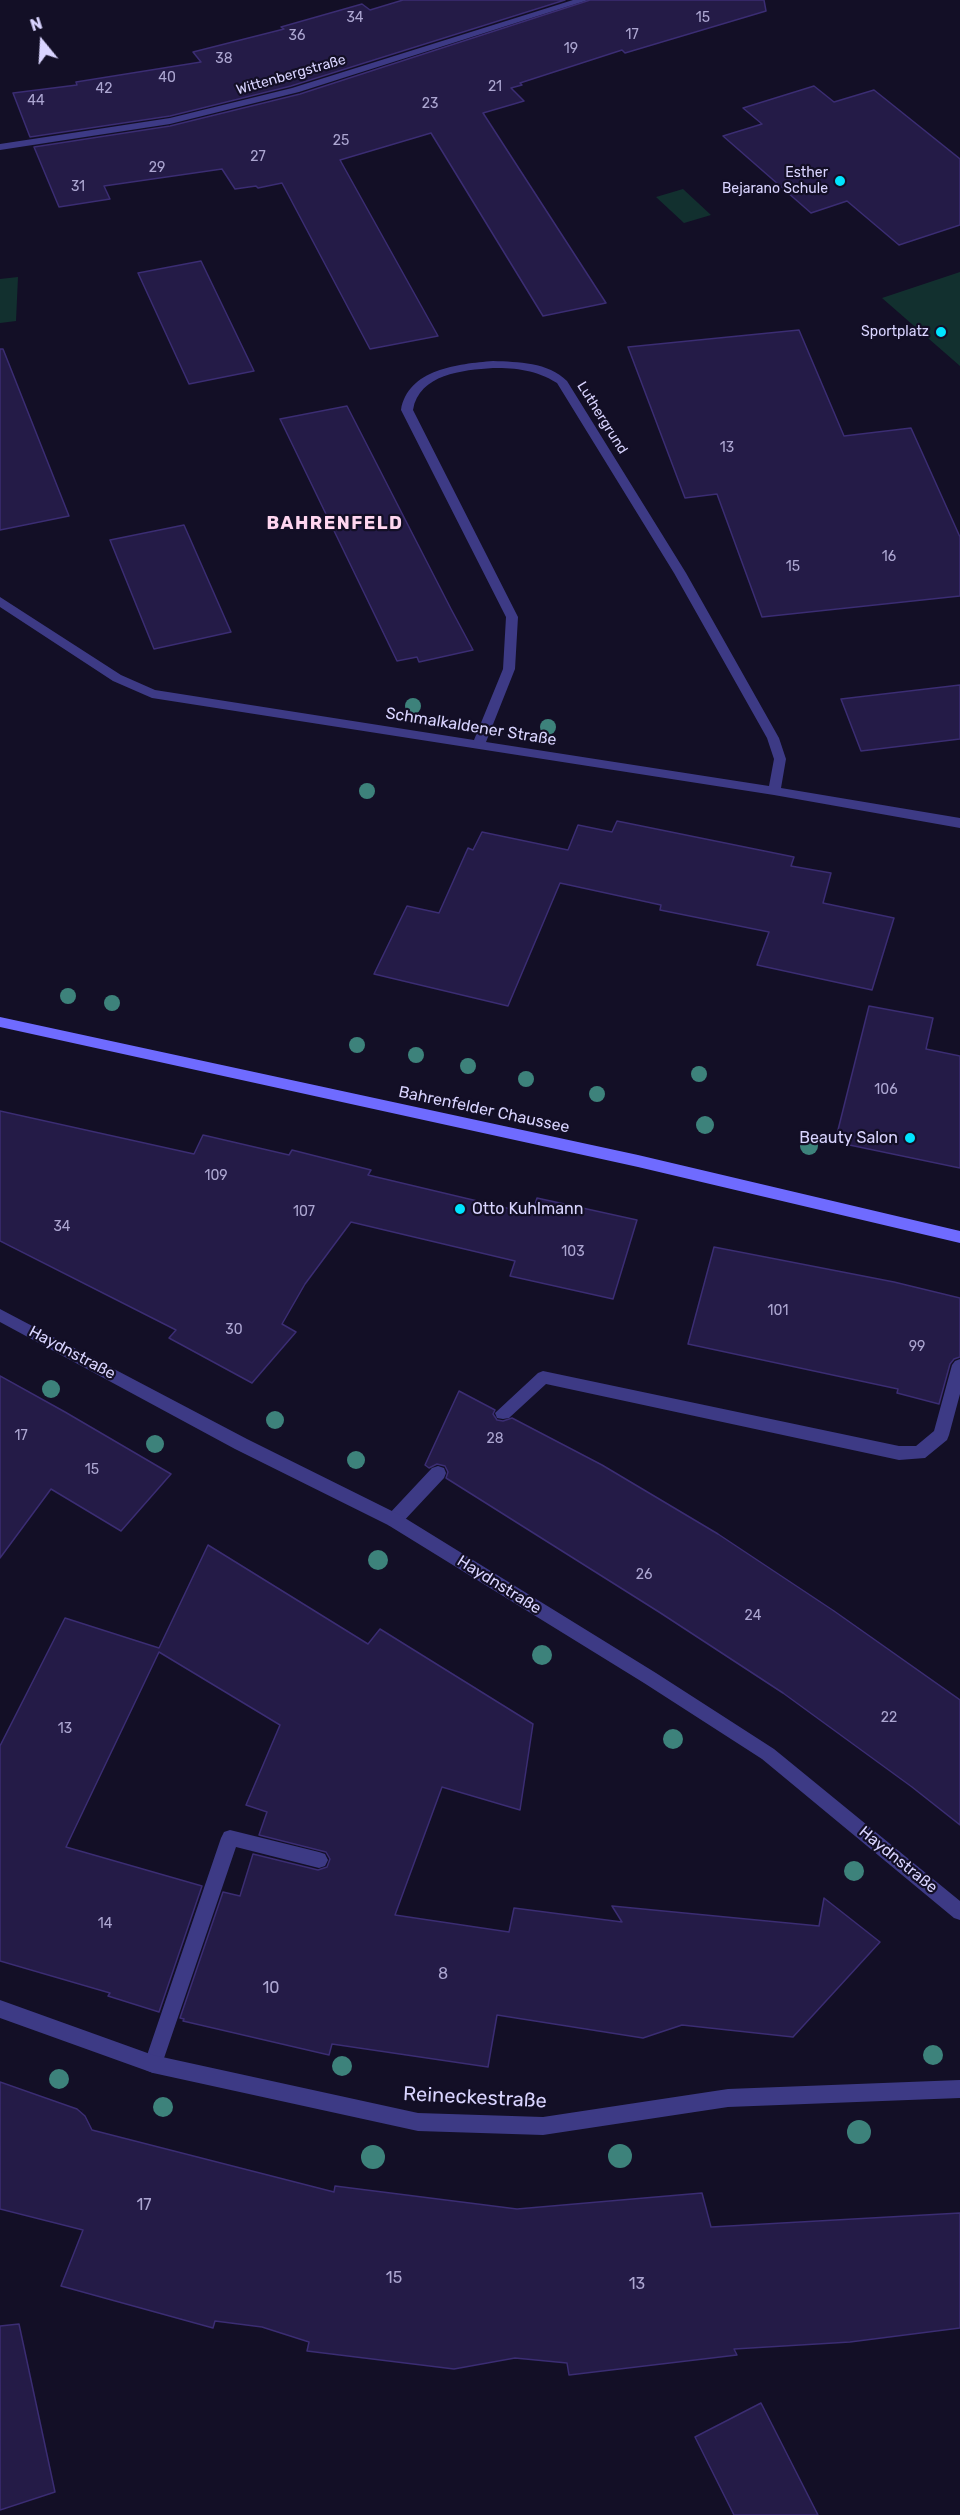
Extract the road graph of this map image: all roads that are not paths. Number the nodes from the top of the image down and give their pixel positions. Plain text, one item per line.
1 (583, 0) edge
2 (0, 147) edge
3 (0, 601) edge
4 (478, 745) junction
5 (774, 791) junction
6 (960, 823) edge
7 (0, 1022) edge
8 (960, 1237) edge
9 (0, 1315) edge
10 (960, 1365) edge
11 (503, 1413) dead end
12 (438, 1473) dead end
13 (394, 1520) junction
14 (319, 1860) dead end
15 (960, 1912) edge
16 (0, 2009) edge
17 (153, 2064) junction
18 (960, 2089) edge

1 - 2 street, Wittenbergstraße
3 - 4 street, Schmalkaldener Straße
4 - 5 street, Schmalkaldener Straße
4 - 5 street, Luthergrund
5 - 6 street, Schmalkaldener Straße
7 - 8 main road, Bahrenfelder Chaussee
9 - 13 street, Haydnstraße
10 - 11 street
12 - 13 street
13 - 15 street, Haydnstraße
14 - 17 street
16 - 17 street, Reineckestraße
17 - 18 street, Reineckestraße

